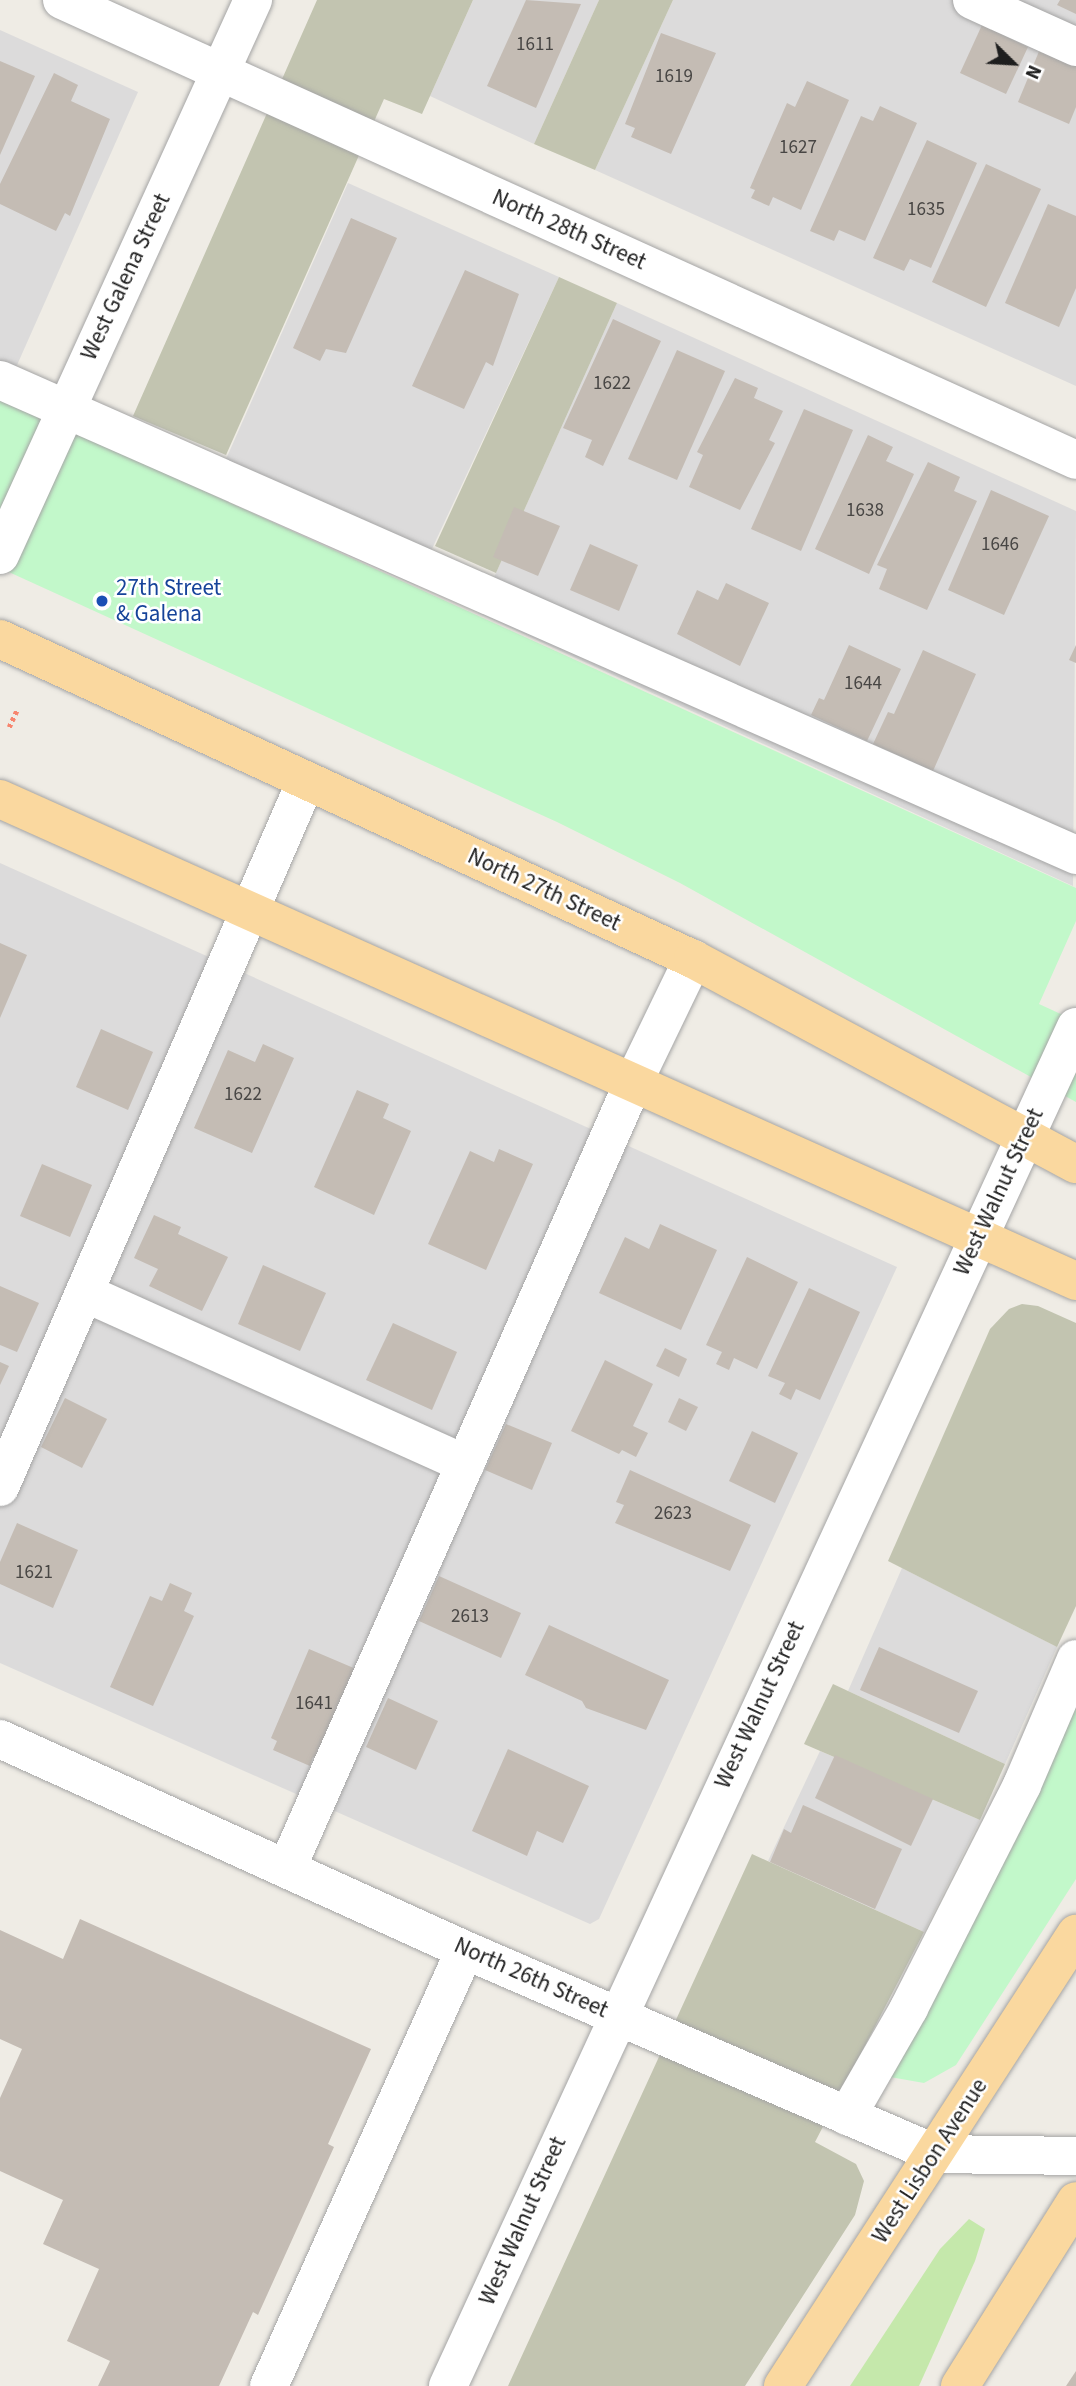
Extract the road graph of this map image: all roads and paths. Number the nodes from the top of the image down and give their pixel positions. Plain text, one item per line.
1 (62, 0) edge
2 (253, 0) edge
3 (972, 0) edge
4 (1076, 47) edge
5 (220, 71) junction
6 (0, 380) edge
7 (66, 410) junction
8 (1076, 460) edge
9 (0, 555) edge
10 (0, 639) edge
11 (16, 710) dead end
12 (9, 727) dead end
13 (306, 780) junction
14 (0, 799) edge
15 (1076, 855) edge
16 (252, 912) junction
17 (694, 959) junction
18 (1076, 1027) edge
19 (633, 1083) junction
20 (1027, 1135) junction
21 (1076, 1164) edge
22 (977, 1238) junction
23 (1076, 1281) edge
24 (85, 1293) junction
25 (465, 1464) junction
26 (0, 1487) edge
27 (1076, 1659) edge
28 (0, 1739) edge
29 (288, 1868) junction
30 (1076, 1934) edge
31 (465, 1950) junction
32 (616, 2016) junction
33 (848, 2116) junction
34 (936, 2154) junction
35 (1076, 2156) edge
36 (1076, 2201) edge
37 (269, 2386) edge
38 (448, 2386) edge
39 (783, 2386) edge
40 (960, 2386) edge

1 - 5 street, North 28th Street
2 - 5 street, West Galena Street
3 - 4 street
5 - 7 street, West Galena Street
5 - 8 street, North 28th Street
6 - 7 street
7 - 9 street, West Galena Street
7 - 15 street
10 - 13 main road, North 27th Street
11 - 12 path
13 - 16 street
13 - 17 main road, North 27th Street
14 - 16 main road
16 - 19 main road
16 - 24 street
17 - 19 street
17 - 20 main road, North 27th Street
18 - 20 street, West Walnut Street
19 - 22 main road
19 - 25 street
20 - 21 main road, North 27th Street
20 - 22 street, West Walnut Street
22 - 23 main road
22 - 32 street, West Walnut Street
24 - 25 street
24 - 26 street
25 - 29 street
27 - 33 street
28 - 29 street, North 26th Street
29 - 31 street, North 26th Street
30 - 34 main road, West Lisbon Avenue
31 - 32 street, North 26th Street
31 - 37 street
32 - 33 street, North 26th Street
32 - 38 street, West Walnut Street
33 - 34 street, North 26th Street
34 - 35 street, North 26th Street
34 - 39 main road, West Lisbon Avenue
36 - 40 main road

